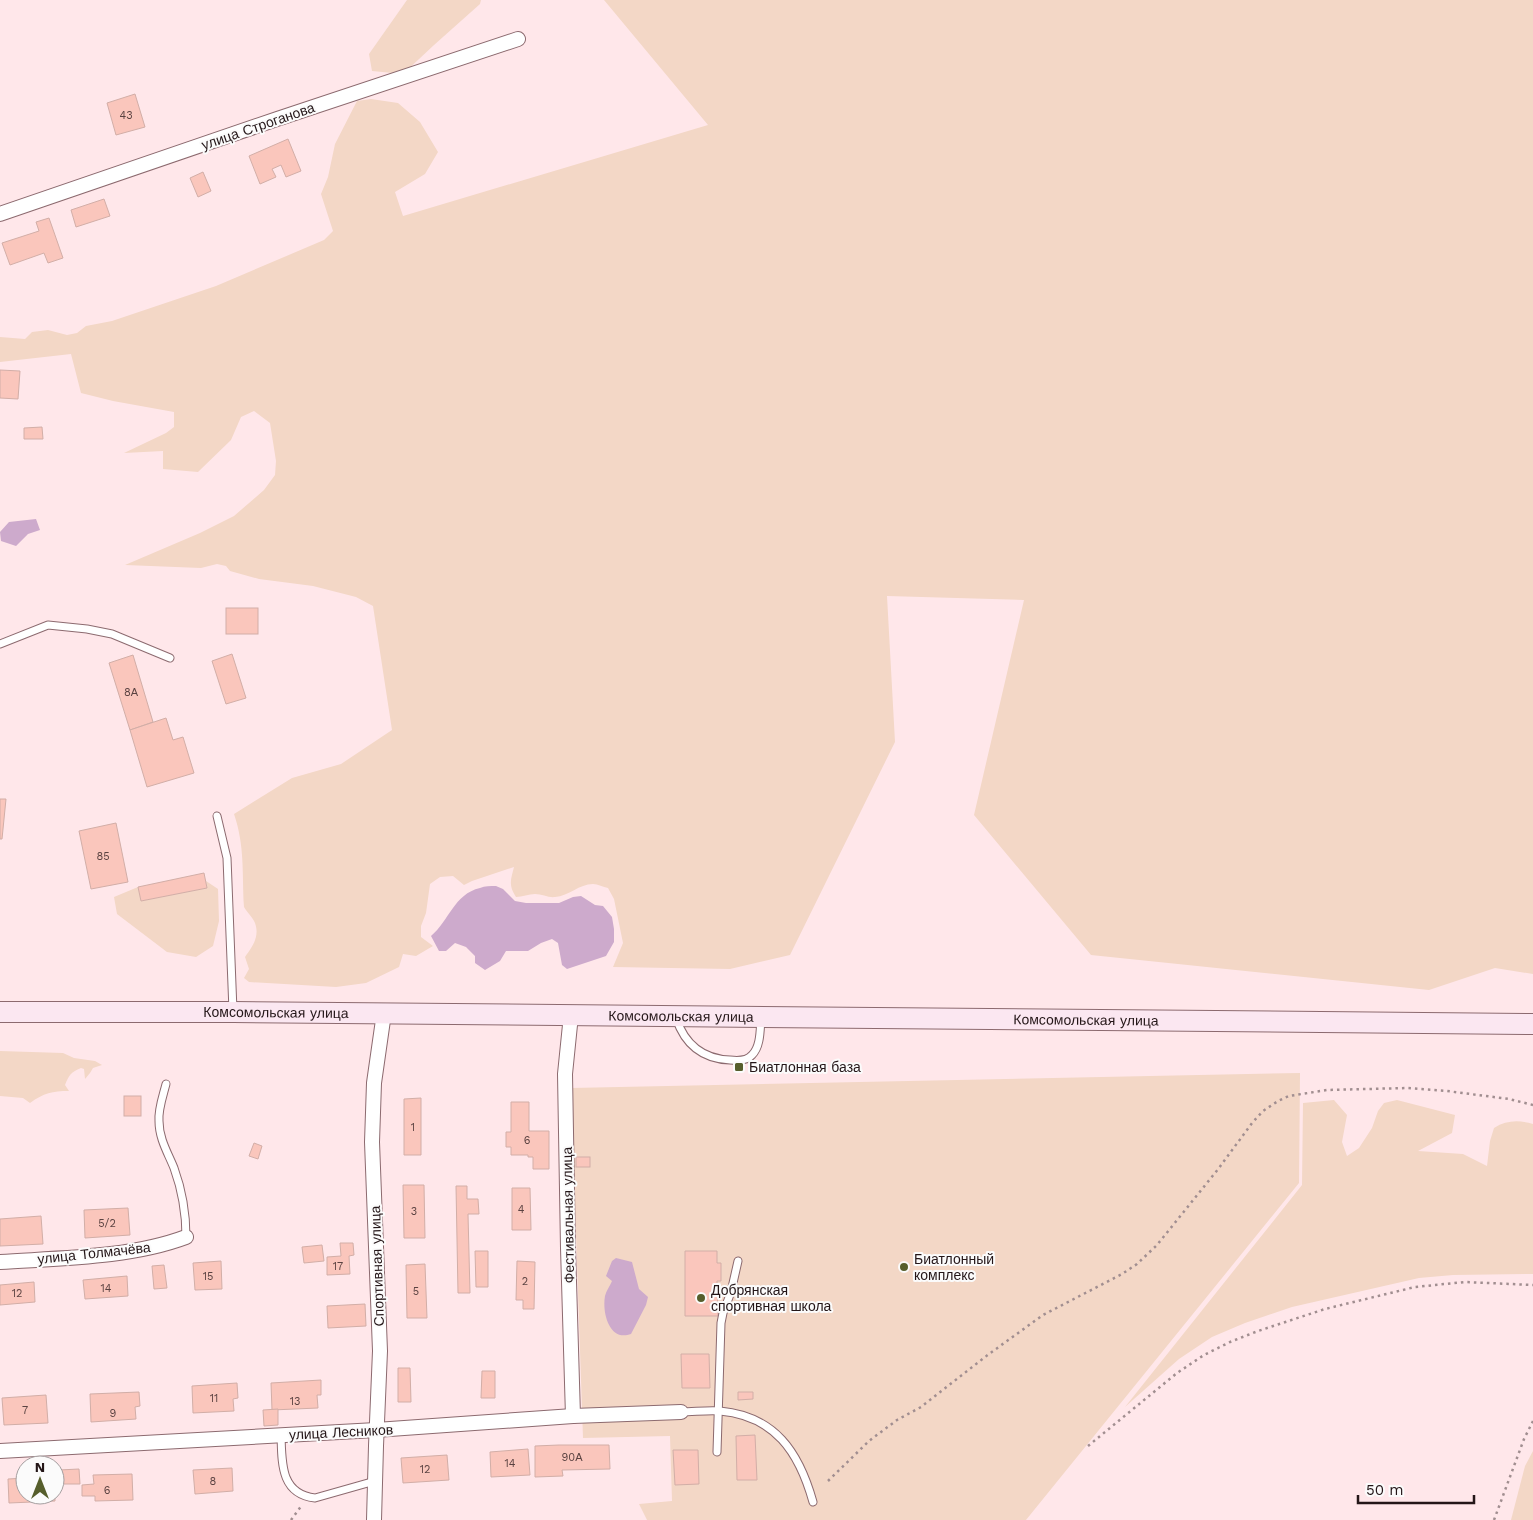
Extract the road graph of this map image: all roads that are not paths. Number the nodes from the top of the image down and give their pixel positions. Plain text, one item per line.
1 (518, 40) dead end
2 (0, 214) edge
3 (0, 644) edge
4 (170, 658) dead end
5 (217, 816) dead end
6 (0, 1012) edge
7 (233, 1012) junction
8 (384, 1013) junction
9 (571, 1015) junction
10 (675, 1016) junction
11 (761, 1016) junction
12 (1533, 1024) edge
13 (166, 1084) dead end
14 (186, 1236) joint
15 (738, 1261) dead end
16 (0, 1262) edge
17 (719, 1411) junction
18 (681, 1412) joint
19 (573, 1416) junction
20 (376, 1430) junction
21 (281, 1435) junction
22 (0, 1451) edge
23 (717, 1452) dead end
24 (375, 1481) junction
25 (813, 1502) dead end
26 (374, 1520) edge

1 - 2 street, улица Строганова
3 - 4 lane
5 - 7 lane
6 - 7 main road, Комсомольская улица
7 - 8 main road, Комсомольская улица
8 - 9 main road, Комсомольская улица
8 - 20 street, Спортивная улица
9 - 10 main road, Комсомольская улица
9 - 19 street, Фестивальная улица
10 - 11 main road, Комсомольская улица
10 - 11 lane
11 - 12 main road, Комсомольская улица
13 - 14 lane
14 - 16 street, улица Толмачёва
15 - 17 lane
17 - 18 lane
17 - 23 lane
17 - 25 lane
18 - 19 street, улица Лесников
19 - 20 street, улица Лесников
20 - 21 street, улица Лесников
20 - 24 street, Спортивная улица
21 - 22 street, улица Лесников
21 - 24 lane
24 - 26 street, Спортивная улица

